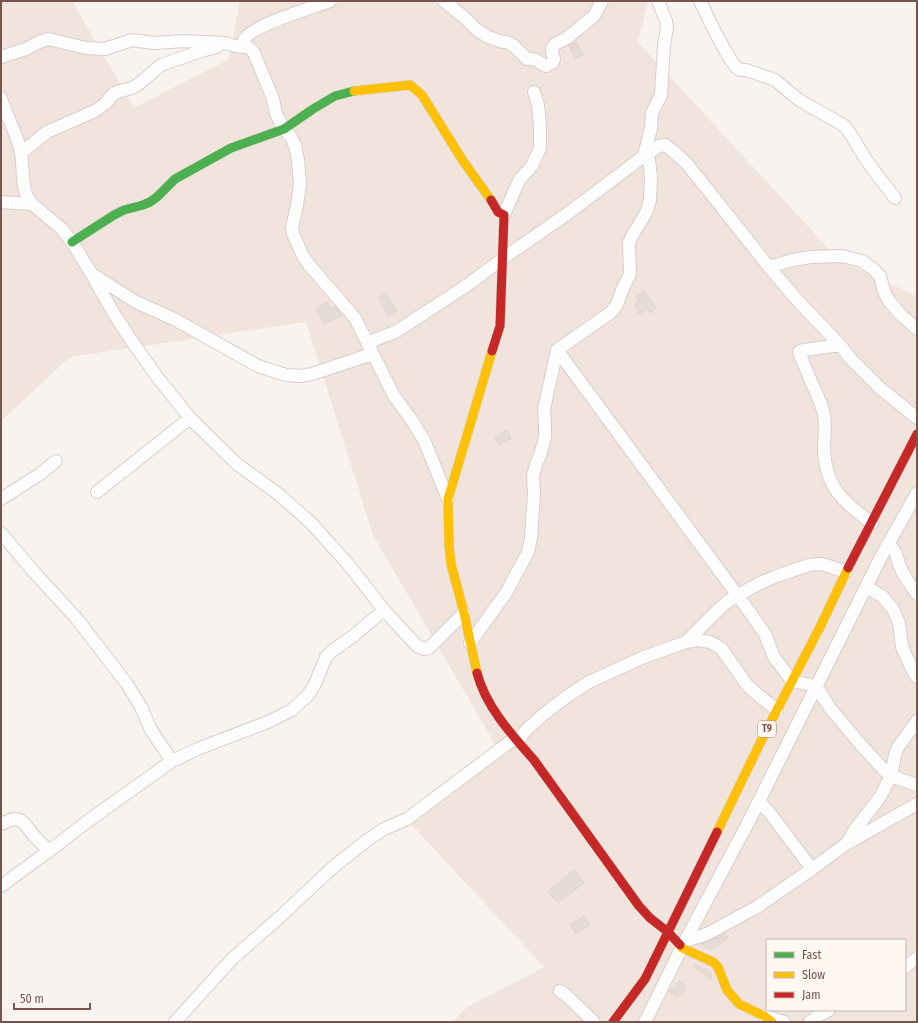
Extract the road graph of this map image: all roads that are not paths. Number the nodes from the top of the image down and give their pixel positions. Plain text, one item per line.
1 (330, 1) edge
2 (444, 1) edge
3 (602, 1) edge
4 (658, 1) edge
5 (700, 1) edge
6 (225, 43) junction
7 (244, 46) junction
8 (1, 57) edge
9 (534, 92) dead end
10 (1, 98) edge
11 (284, 128) junction
12 (21, 153) junction
13 (644, 156) junction
14 (895, 198) dead end
15 (1, 202) edge
16 (32, 204) junction
17 (504, 216) junction
18 (72, 242) junction
19 (502, 259) junction
20 (769, 267) junction
21 (91, 273) junction
22 (917, 329) edge
23 (840, 345) junction
24 (370, 348) junction
25 (557, 350) junction
26 (190, 418) junction
27 (917, 418) edge
28 (917, 434) edge
29 (56, 461) dead end
30 (97, 492) dead end
31 (917, 493) edge
32 (1, 498) edge
33 (448, 499) junction
34 (872, 523) junction
35 (1, 533) edge
36 (888, 544) junction
37 (846, 572) junction
38 (866, 587) junction
39 (917, 594) edge
40 (738, 596) junction
41 (384, 610) junction
42 (464, 613) junction
43 (686, 642) junction
44 (470, 643) junction
45 (917, 676) edge
46 (792, 681) junction
47 (816, 686) junction
48 (777, 710) junction
49 (917, 721) edge
50 (516, 739) junction
51 (172, 761) junction
52 (891, 776) junction
53 (917, 785) edge
54 (759, 801) junction
55 (917, 804) edge
56 (1, 824) edge
57 (846, 844) junction
58 (49, 851) junction
59 (812, 869) junction
60 (1, 886) edge
61 (668, 932) junction
62 (683, 944) junction
63 (917, 958) edge
64 (906, 966) edge
65 (560, 991) dead end
66 (827, 1011) edge
67 (769, 1020) edge
68 (175, 1022) edge
69 (594, 1022) edge
70 (613, 1022) edge
71 (645, 1022) edge
72 (784, 1022) edge
73 (810, 1022) edge

1 - 7 street
2 - 3 street
4 - 13 street
5 - 14 street
6 - 7 street
6 - 8 street
6 - 12 street
7 - 11 street
9 - 17 street
10 - 12 street
11 - 17 main road
11 - 18 main road
11 - 24 street
12 - 16 street
13 - 19 street
13 - 20 street
13 - 25 street
15 - 16 street
16 - 18 street
17 - 19 main road
18 - 21 street
19 - 24 street
19 - 33 main road
20 - 22 street
20 - 23 street
21 - 24 street
21 - 26 street
23 - 27 street
23 - 34 street
24 - 33 street
25 - 40 street
25 - 44 street
26 - 30 street
26 - 41 street
28 - 34 main road, T9
29 - 32 street
31 - 36 street
33 - 42 main road
34 - 37 main road, T9
35 - 51 street
36 - 38 street
36 - 39 street
37 - 40 street
37 - 46 main road, T9
38 - 45 street
38 - 47 street
40 - 43 street
40 - 46 street
41 - 42 street
41 - 51 street
42 - 44 main road
43 - 48 street
43 - 50 street
44 - 50 main road
46 - 47 street
46 - 48 main road, T9
47 - 52 street
47 - 54 street
48 - 61 main road, T9
49 - 52 street
50 - 61 main road
50 - 68 street
51 - 58 street
52 - 53 street
52 - 57 street
54 - 59 street
54 - 62 street
55 - 57 street
56 - 58 street
57 - 59 street
58 - 60 street
59 - 62 street
61 - 62 main road
61 - 70 main road, T9
62 - 67 main road
62 - 71 street
63 - 64 street
65 - 69 street
66 - 73 street
67 - 72 street

